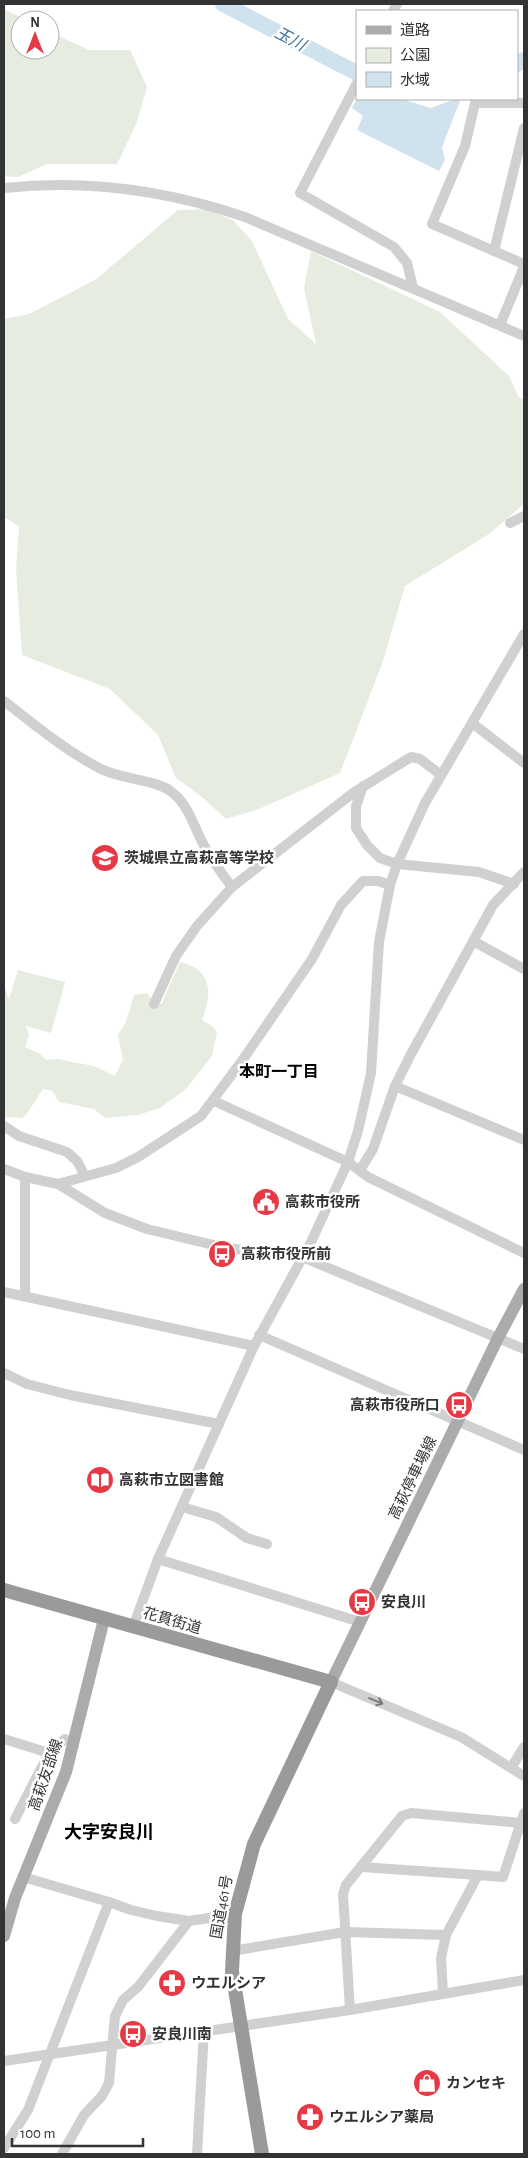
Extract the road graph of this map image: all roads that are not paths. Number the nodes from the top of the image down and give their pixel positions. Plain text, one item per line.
1 (356, 85) edge
2 (524, 103) edge
3 (524, 128) edge
4 (4, 188) edge
5 (494, 251) junction
6 (524, 265) edge
7 (413, 288) junction
8 (500, 325) junction
9 (524, 336) edge
10 (524, 516) edge
11 (510, 523) dead end
12 (524, 634) edge
13 (4, 702) edge
14 (472, 723) junction
15 (524, 763) edge
16 (441, 775) junction
17 (364, 786) junction
18 (397, 864) junction
19 (524, 872) edge
20 (514, 884) junction
21 (390, 885) junction
22 (232, 887) junction
23 (473, 941) junction
24 (524, 969) edge
25 (154, 1004) dead end
26 (395, 1086) junction
27 (214, 1101) junction
28 (4, 1126) edge
29 (524, 1140) edge
30 (348, 1162) junction
31 (4, 1170) edge
32 (360, 1170) junction
33 (85, 1176) junction
34 (25, 1177) junction
35 (58, 1184) junction
36 (524, 1253) edge
37 (302, 1257) junction
38 (524, 1289) edge
39 (4, 1292) edge
40 (24, 1296) junction
41 (259, 1336) junction
42 (498, 1338) junction
43 (254, 1346) junction
44 (524, 1349) edge
45 (4, 1373) edge
46 (459, 1421) junction
47 (220, 1424) junction
48 (524, 1450) edge
49 (182, 1506) junction
50 (267, 1544) dead end
51 (158, 1559) junction
52 (4, 1590) edge
53 (104, 1619) junction
54 (360, 1622) junction
55 (133, 1627) junction
56 (331, 1682) junction
57 (4, 1739) edge
58 (74, 1742) junction
59 (524, 1747) edge
60 (49, 1753) junction
61 (511, 1768) junction
62 (524, 1776) edge
63 (523, 1818) edge
64 (15, 1819) dead end
65 (361, 1867) junction
66 (478, 1875) junction
67 (23, 1877) junction
68 (109, 1902) junction
69 (235, 1914) junction
70 (189, 1921) junction
71 (345, 1932) junction
72 (446, 1935) junction
73 (4, 1936) edge
74 (232, 1951) junction
75 (524, 1980) edge
76 (443, 1993) junction
77 (350, 2010) junction
78 (239, 2025) junction
79 (204, 2031) junction
80 (112, 2045) junction
81 (49, 2055) junction
82 (4, 2062) edge
83 (4, 2148) edge
84 (62, 2154) edge
85 (197, 2154) edge
86 (262, 2154) edge

1 - 7 street
2 - 5 street
3 - 5 street
4 - 7 street
5 - 6 street
6 - 8 street
7 - 8 street
8 - 9 street
10 - 11 street
12 - 14 street
13 - 22 street
14 - 15 street
14 - 16 street
16 - 17 street
16 - 18 street
17 - 18 street
17 - 22 street
18 - 20 street
18 - 21 street
19 - 20 street
20 - 23 street
21 - 27 street
21 - 30 street
22 - 25 street
23 - 24 street
23 - 26 street
26 - 29 street
26 - 32 street
27 - 30 street
27 - 33 street
28 - 33 street
30 - 32 street
30 - 37 street
31 - 34 street
32 - 36 street
33 - 35 street
34 - 35 street
34 - 40 street
35 - 37 street
37 - 41 street
37 - 42 street
38 - 42 main road, 高萩停車場線
39 - 40 street
40 - 43 street
41 - 43 street
41 - 46 street
42 - 44 street
42 - 46 main road, 高萩停車場線
43 - 47 street
45 - 47 street
46 - 48 street
46 - 54 main road, 高萩停車場線
47 - 49 street
49 - 50 street
49 - 51 street
51 - 54 street
51 - 55 street
52 - 53 highway, 花貫街道
53 - 55 highway, 花貫街道
53 - 58 main road, 高萩友部線
54 - 56 main road, 高萩停車場線
55 - 56 highway, 花貫街道
56 -> 61 street
56 - 69 highway, 国道461号
57 - 60 street
58 - 60 street
58 - 67 main road, 高萩友部線
59 - 61 street
60 - 64 street
61 - 62 street
63 - 65 street
63 - 66 street
65 - 66 street
65 - 71 street
66 - 72 street
67 - 68 street
67 - 73 main road, 高萩友部線
68 - 70 street
68 - 81 street
69 - 70 street
69 - 74 highway, 国道461号
70 - 80 street
71 - 72 street
71 - 74 street
71 - 77 street
72 - 76 street
74 - 78 highway, 国道461号
75 - 76 street
76 - 77 street
77 - 78 street
78 - 79 street
78 - 86 highway, 国道461号
79 - 80 street
79 - 85 street
80 - 81 street
80 - 84 street
81 - 82 street
81 - 83 street

